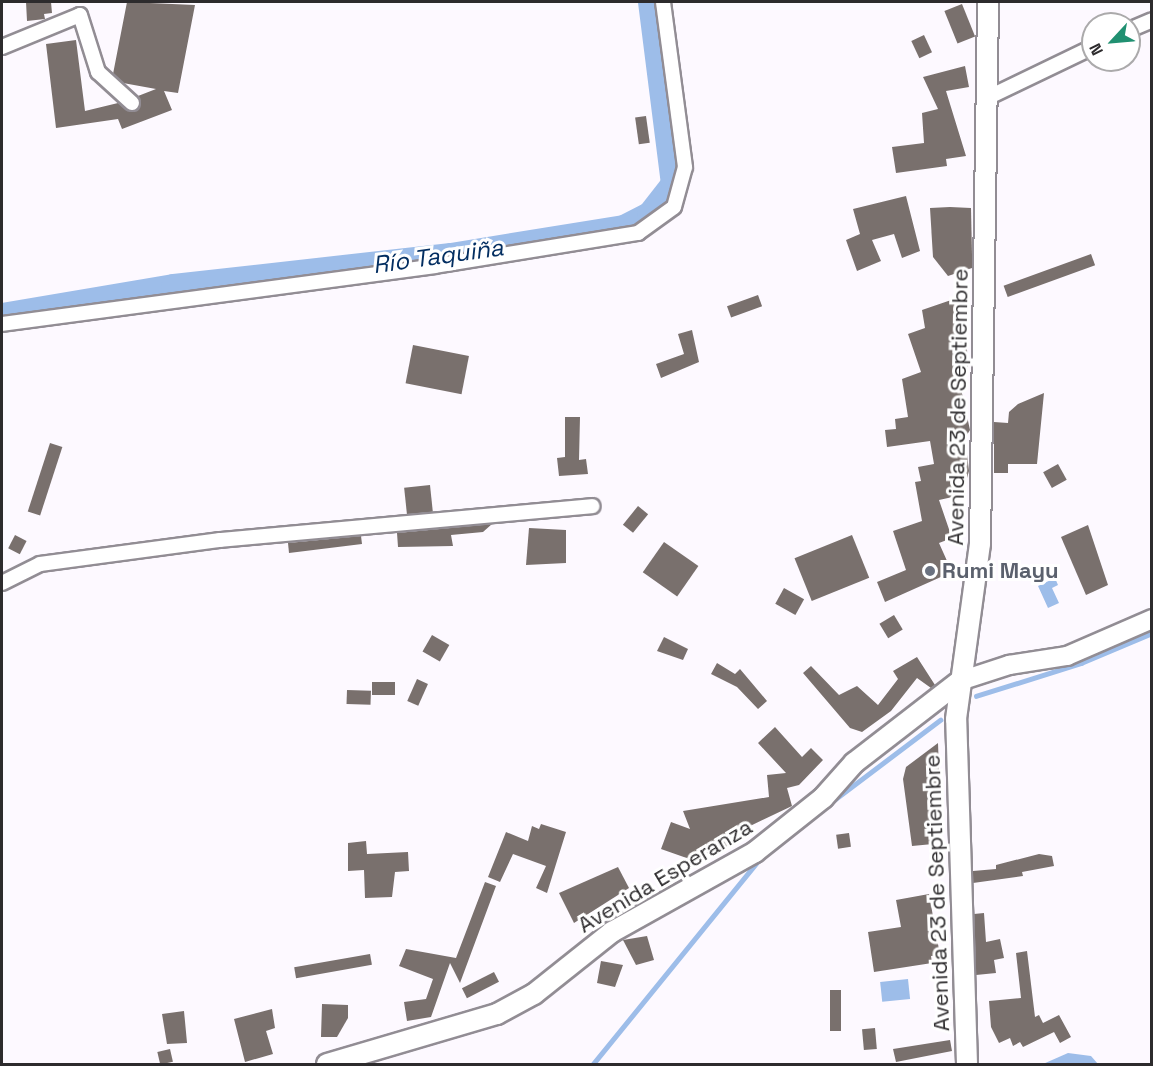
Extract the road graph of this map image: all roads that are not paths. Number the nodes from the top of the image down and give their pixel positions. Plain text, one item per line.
1 (663, 2) edge
2 (988, 2) edge
3 (2, 47) edge
4 (1081, 54) edge
5 (989, 97) junction
6 (132, 103) dead end
7 (2, 324) edge
8 (592, 506) dead end
9 (2, 582) edge
10 (1152, 619) edge
11 (959, 688) junction
12 (327, 1065) edge
13 (967, 1065) edge

1 - 7 street
2 - 5 main road, Avenida 23 de Septiembre
3 - 6 street
4 - 5 street
5 - 11 main road, Avenida 23 de Septiembre
8 - 9 street
10 - 11 street
11 - 12 main road, Avenida Esperanza
11 - 13 main road, Avenida 23 de Septiembre

